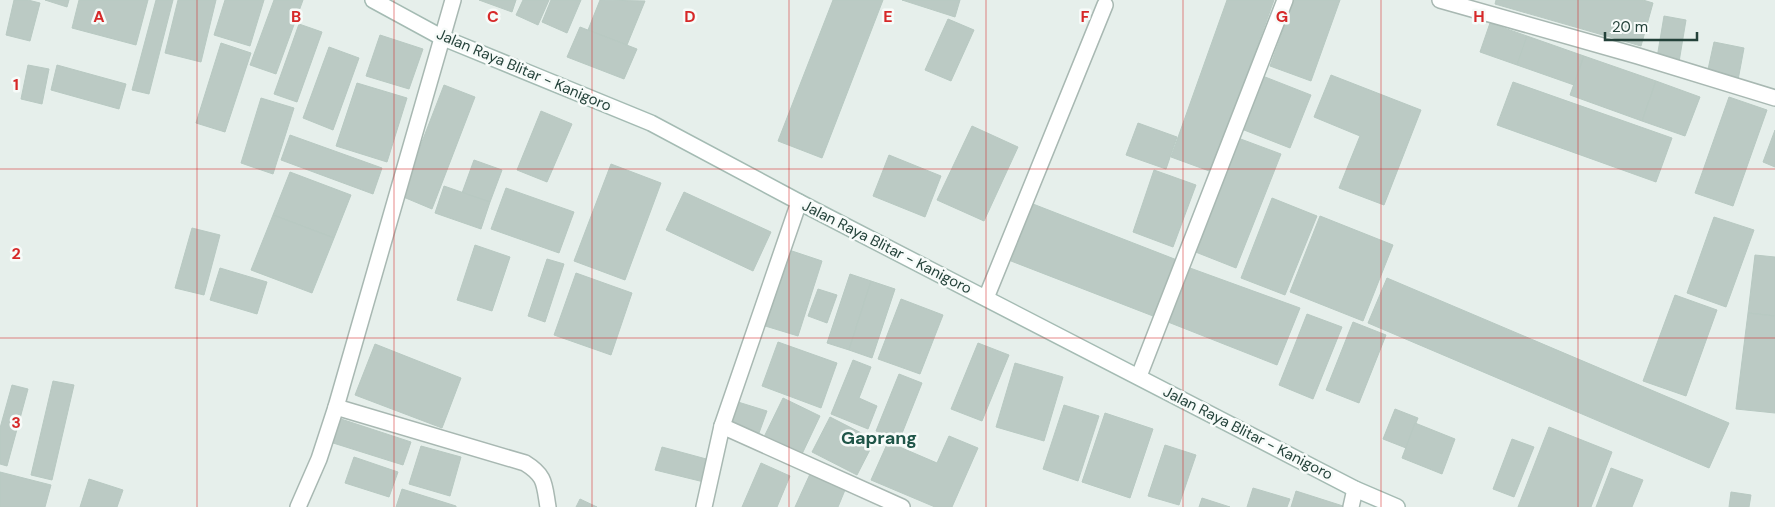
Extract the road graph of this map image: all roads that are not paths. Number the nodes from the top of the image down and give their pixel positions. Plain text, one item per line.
1 (373, 0) edge
2 (453, 0) edge
3 (1285, 0) edge
4 (1440, 0) edge
5 (1105, 5) dead end
6 (441, 37) junction
7 (1775, 98) edge
8 (799, 202) junction
9 (986, 298) junction
10 (1139, 376) junction
11 (336, 407) junction
12 (722, 426) junction
13 (1355, 489) junction
14 (298, 507) edge
15 (548, 507) edge
16 (704, 507) edge
17 (902, 507) edge
18 (1351, 507) edge
19 (1397, 507) edge

1 - 6 street, Jalan Raya Blitar - Kanigoro
2 - 6 street
3 - 10 street
4 - 7 street
5 - 9 street
6 - 8 street, Jalan Raya Blitar - Kanigoro
6 - 11 street
8 - 9 street, Jalan Raya Blitar - Kanigoro
8 - 12 street
9 - 10 street, Jalan Raya Blitar - Kanigoro
10 - 13 street, Jalan Raya Blitar - Kanigoro
11 - 14 street
11 - 15 street
12 - 16 street
12 - 17 street
13 - 18 street
13 - 19 street, Jalan Raya Blitar - Kanigoro

